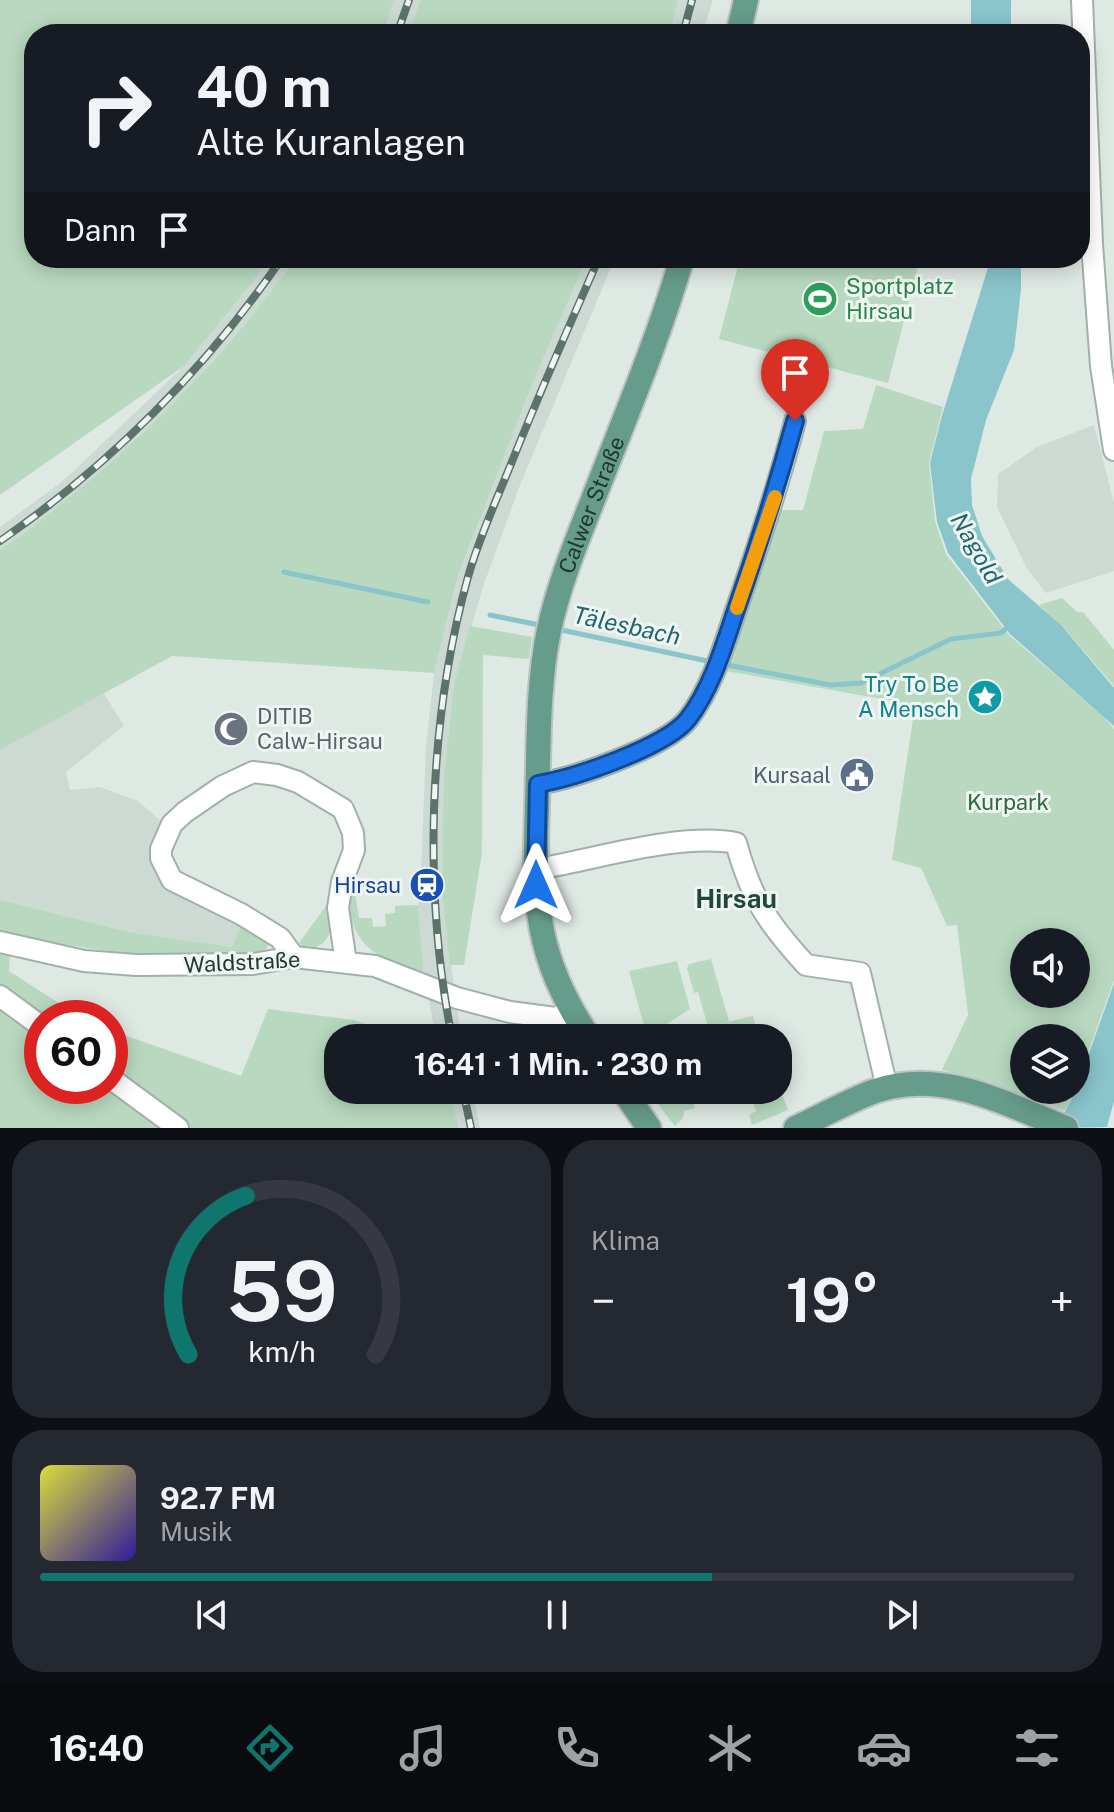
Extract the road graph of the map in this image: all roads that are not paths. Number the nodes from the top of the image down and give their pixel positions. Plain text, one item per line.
1 (746, 0) edge
2 (1082, 0) edge
3 (740, 24) edge
4 (1083, 24) edge
5 (1090, 195) edge
6 (679, 268) edge
7 (795, 421) dead end
8 (1114, 450) edge
9 (538, 784) junction
10 (553, 866) dead end
11 (0, 942) edge
12 (294, 957) junction
13 (346, 963) junction
14 (0, 996) edge
15 (572, 1012) junction
16 (24, 1014) edge
17 (580, 1024) edge
18 (887, 1088) junction
19 (128, 1091) edge
20 (633, 1104) edge
21 (178, 1128) edge
22 (649, 1128) edge
23 (796, 1128) edge
24 (1066, 1128) edge

1 - 3 main road
2 - 4 street
5 - 8 street
6 - 9 main road, Calwer Straße
7 - 9 street
9 - 15 main road, Calwer Straße
10 - 18 street
11 - 12 street, Waldstraße
12 - 13 street, Waldstraße
12 - 13 street
13 - 15 street, Waldstraße
14 - 16 street
15 - 17 main road, Calwer Straße
18 - 23 main road
18 - 24 main road
19 - 21 street
20 - 22 main road

